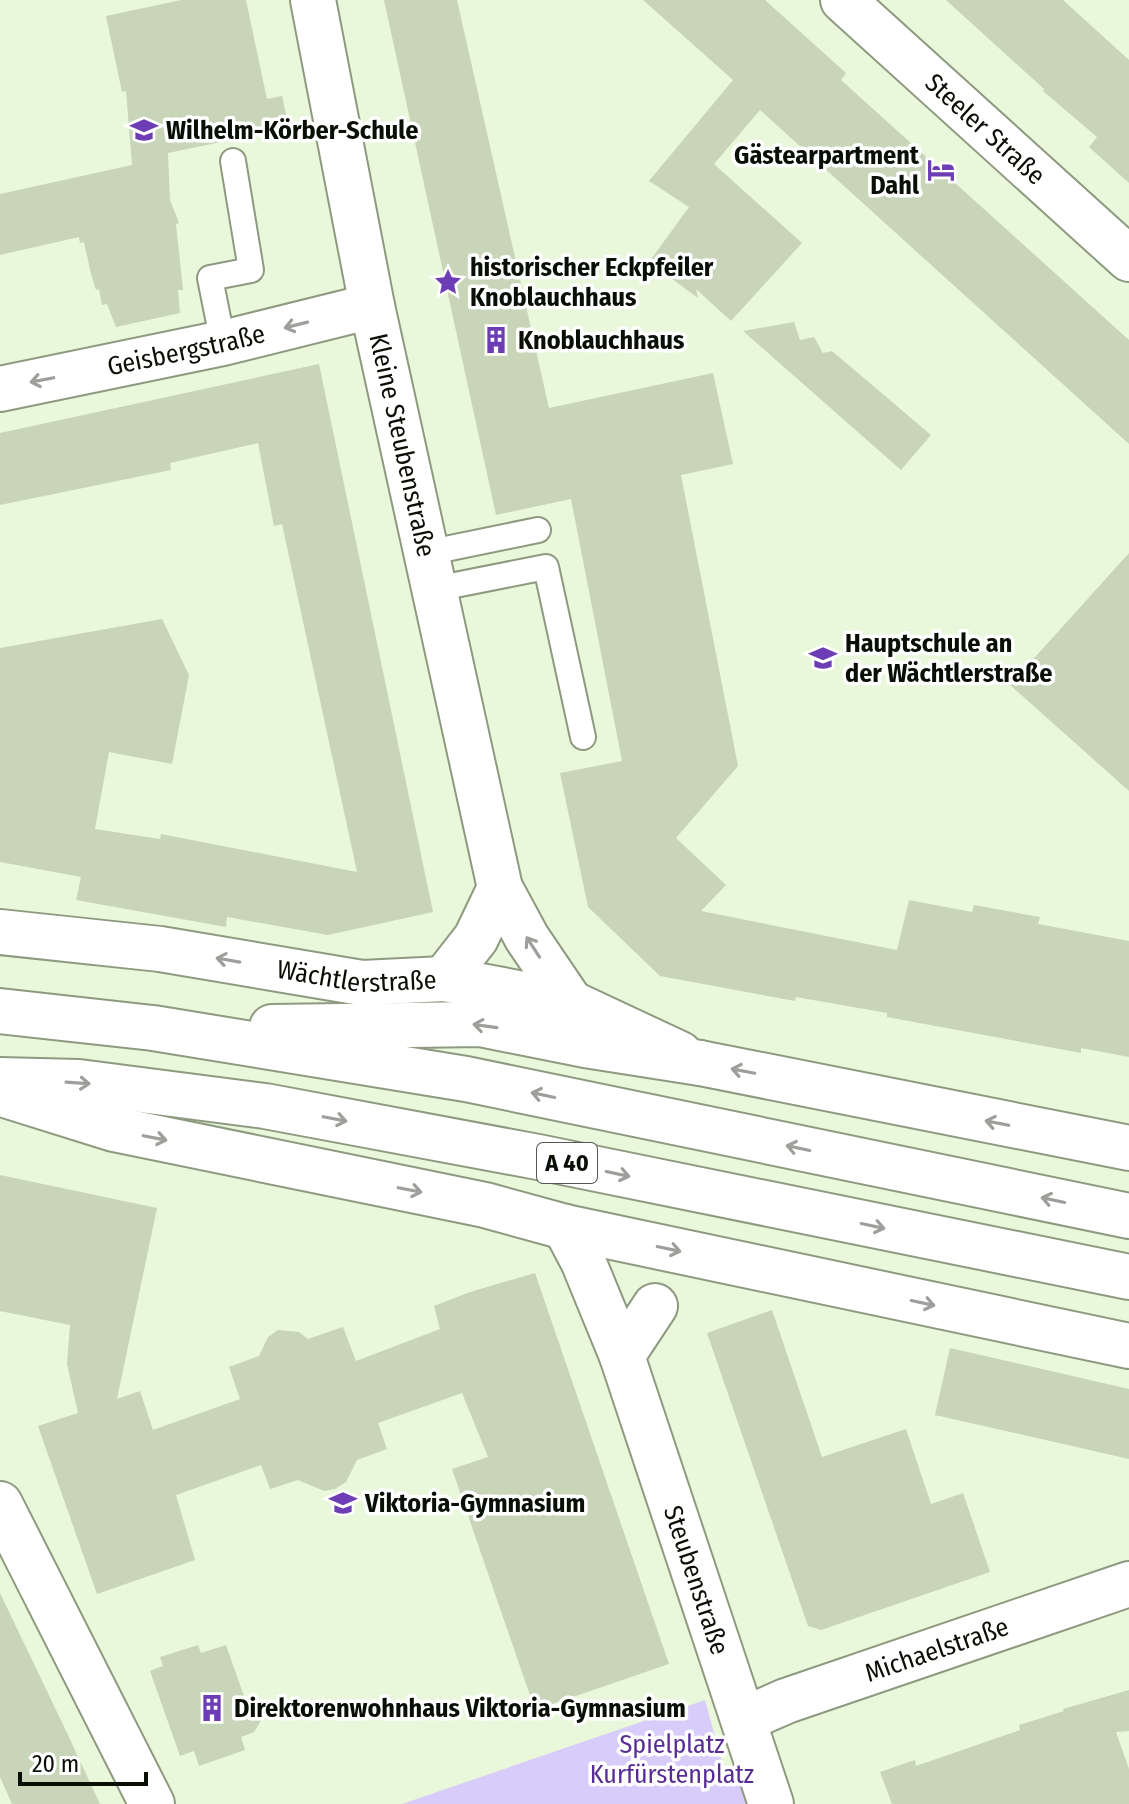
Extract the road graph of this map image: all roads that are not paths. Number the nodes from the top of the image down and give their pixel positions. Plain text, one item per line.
1 (313, 0) edge
2 (843, 0) edge
3 (233, 161) dead end
4 (1129, 259) edge
5 (372, 306) junction
6 (223, 343) junction
7 (0, 389) edge
8 (538, 530) dead end
9 (430, 571) junction
10 (583, 737) dead end
11 (500, 888) junction
12 (0, 932) edge
13 (444, 979) junction
14 (571, 1003) junction
15 (0, 1011) edge
16 (153, 1028) junction
17 (700, 1063) junction
18 (0, 1080) edge
19 (0, 1093) edge
20 (1129, 1148) edge
21 (1129, 1216) edge
22 (565, 1227) junction
23 (1129, 1277) edge
24 (655, 1306) dead end
25 (1129, 1346) edge
26 (622, 1356) junction
27 (3, 1516) edge
28 (1129, 1584) edge
29 (745, 1719) junction
30 (152, 1804) edge
31 (771, 1804) edge

1 - 5 main road, Kleine Steubenstraße
2 - 4 main road, Steeler Straße
3 - 6 lane
5 -> 6 main road, Geisbergstraße
5 - 9 main road, Kleine Steubenstraße
6 -> 7 main road, Geisbergstraße
8 - 9 lane
9 - 10 lane
9 - 11 main road, Kleine Steubenstraße
11 - 13 main road
14 -> 11 main road, Kleine Steubenstraße
13 -> 12 main road, Wächtlerstraße
13 - 14 main road, Wächtlerstraße
14 - 17 main road, Wächtlerstraße
15 - 16 main road, A 40
17 -> 16 main road
21 -> 16 main road, A 40
20 -> 17 main road
18 -> 23 main road, A 40
19 -> 22 main road
22 -> 25 main road
22 - 26 main road, Steubenstraße
24 - 26 main road
26 - 29 main road, Steubenstraße
27 - 30 main road
28 - 29 main road, Michaelstraße
29 - 31 main road, Steubenstraße

